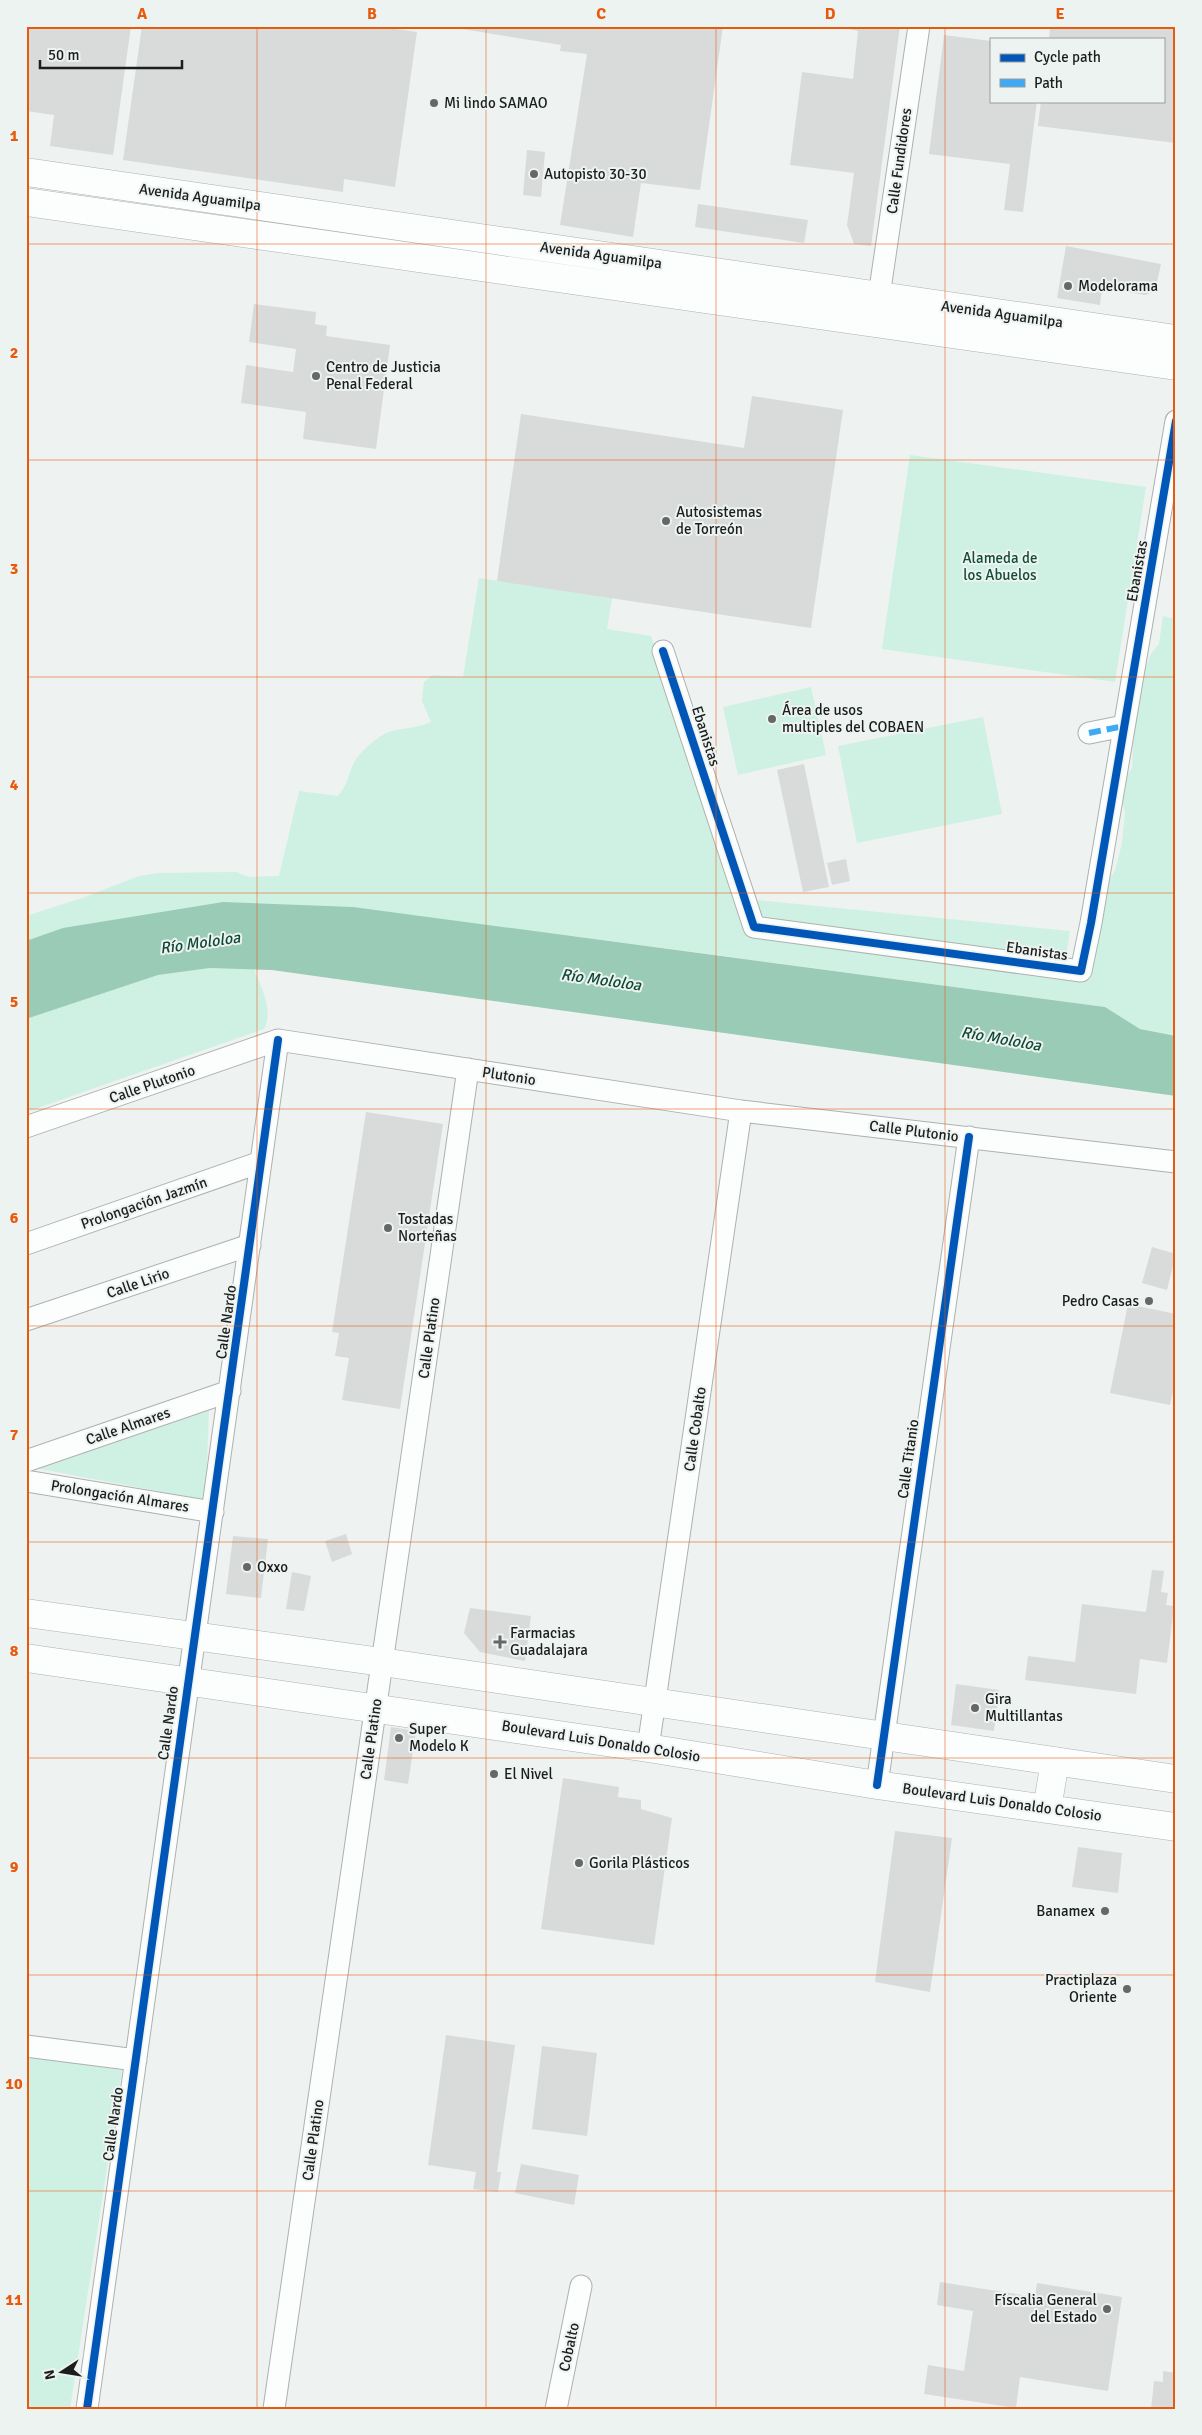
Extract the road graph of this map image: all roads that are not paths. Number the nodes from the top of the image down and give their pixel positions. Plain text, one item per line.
1 (919, 26) edge
2 (26, 172) edge
3 (26, 202) edge
4 (879, 296) junction
5 (819, 315) junction
6 (916, 329) junction
7 (1176, 339) edge
8 (1176, 366) edge
9 (1176, 421) edge
10 (663, 651) dead end
11 (1124, 726) junction
12 (1089, 733) dead end
13 (278, 1040) junction
14 (468, 1069) junction
15 (741, 1111) junction
16 (26, 1128) edge
17 (969, 1137) junction
18 (261, 1162) junction
19 (1176, 1162) edge
20 (26, 1244) edge
21 (250, 1245) junction
22 (26, 1320) edge
23 (230, 1390) junction
24 (26, 1462) edge
25 (26, 1482) edge
26 (213, 1512) junction
27 (26, 1613) edge
28 (194, 1637) junction
29 (26, 1658) edge
30 (382, 1662) junction
31 (188, 1682) junction
32 (656, 1702) junction
33 (375, 1708) junction
34 (882, 1737) junction
35 (648, 1748) junction
36 (1056, 1761) junction
37 (1176, 1779) edge
38 (877, 1785) junction
39 (1047, 1809) junction
40 (1176, 1827) edge
41 (26, 2046) edge
42 (136, 2060) junction
43 (581, 2286) dead end
44 (87, 2409) edge
45 (274, 2409) edge
46 (556, 2409) edge

1 - 4 street, Calle Fundidores
2 - 4 main road, Avenida Aguamilpa
3 - 5 main road, Avenida Aguamilpa
4 - 5 main road
4 - 6 main road
4 - 7 main road, Avenida Aguamilpa
5 - 6 main road, Avenida Aguamilpa
6 - 8 main road, Avenida Aguamilpa
9 - 11 street, Ebanistas
10 - 11 street, Ebanistas
11 - 12 street
13 - 14 street, Plutonio
13 - 16 street, Calle Plutonio
13 - 18 street, Calle Nardo
14 - 15 street, Plutonio
14 - 30 street, Calle Platino
15 - 17 street, Calle Plutonio
15 - 32 street, Calle Cobalto
17 - 19 street, Calle Plutonio
17 - 34 street, Calle Titanio
18 - 20 street, Prolongación Jazmín
18 - 21 street, Calle Nardo
21 - 22 street, Calle Lirio
21 - 23 street, Calle Nardo
23 - 24 street, Calle Almares
23 - 26 street, Calle Nardo
25 - 26 street, Prolongación Almares
26 - 28 street, Calle Nardo
27 - 28 main road
28 - 30 main road
28 - 31 street, Calle Nardo
29 - 31 main road, Boulevard Luis Donaldo Colosio
30 - 32 main road
30 - 33 street, Calle Platino
31 - 33 main road, Boulevard Luis Donaldo Colosio
31 - 42 street, Calle Nardo
32 - 34 main road
32 - 35 street, Calle Cobalto
33 - 35 main road, Boulevard Luis Donaldo Colosio
33 - 45 street, Calle Platino
34 - 36 main road
34 - 38 street, Calle Titanio
35 - 38 main road, Boulevard Luis Donaldo Colosio
36 - 37 main road
36 - 39 main road
38 - 39 main road, Boulevard Luis Donaldo Colosio
39 - 40 main road, Boulevard Luis Donaldo Colosio
41 - 42 street
42 - 44 street, Calle Nardo
43 - 46 street, Cobalto

